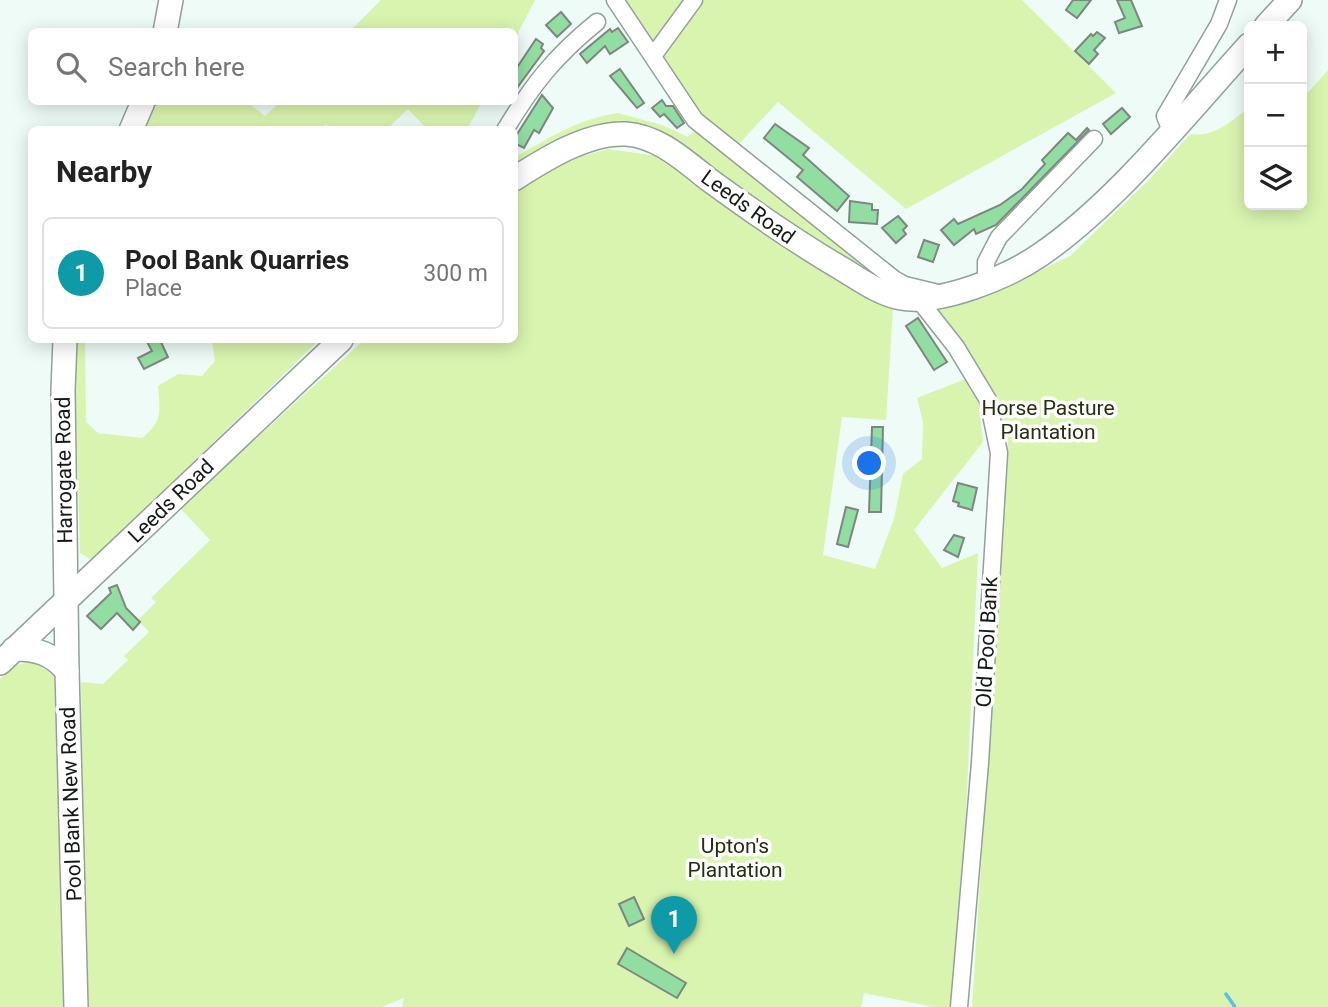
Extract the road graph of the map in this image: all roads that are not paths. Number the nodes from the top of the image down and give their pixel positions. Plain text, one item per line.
1 (171, 0) edge
2 (615, 0) edge
3 (694, 0) edge
4 (1228, 0) edge
5 (1290, 0) edge
6 (1271, 21) edge
7 (597, 22) dead end
8 (165, 28) edge
9 (1244, 51) edge
10 (653, 56) junction
11 (142, 105) edge
12 (133, 126) edge
13 (508, 126) edge
14 (1171, 131) junction
15 (1094, 139) dead end
16 (518, 177) edge
17 (986, 282) junction
18 (944, 295) junction
19 (919, 300) junction
20 (65, 343) edge
21 (338, 343) edge
22 (66, 600) junction
23 (7, 656) edge
24 (67, 670) junction
25 (76, 1007) edge
26 (959, 1007) edge

1 - 8 highway
2 - 10 street
3 - 10 street
4 - 14 street
5 - 6 highway
7 - 13 street
9 - 14 highway, Leeds Road
10 - 18 street
11 - 12 highway
14 - 17 highway, Leeds Road
15 - 17 street
16 - 19 highway, Leeds Road
17 - 18 highway, Leeds Road
18 - 19 highway, Leeds Road
19 - 26 street, Old Pool Bank
20 - 22 highway, Harrogate Road
21 - 22 highway, Leeds Road
22 - 23 highway, Leeds Road
22 - 24 highway, Pool Bank New Road
23 - 24 highway
24 - 25 highway, Pool Bank New Road

